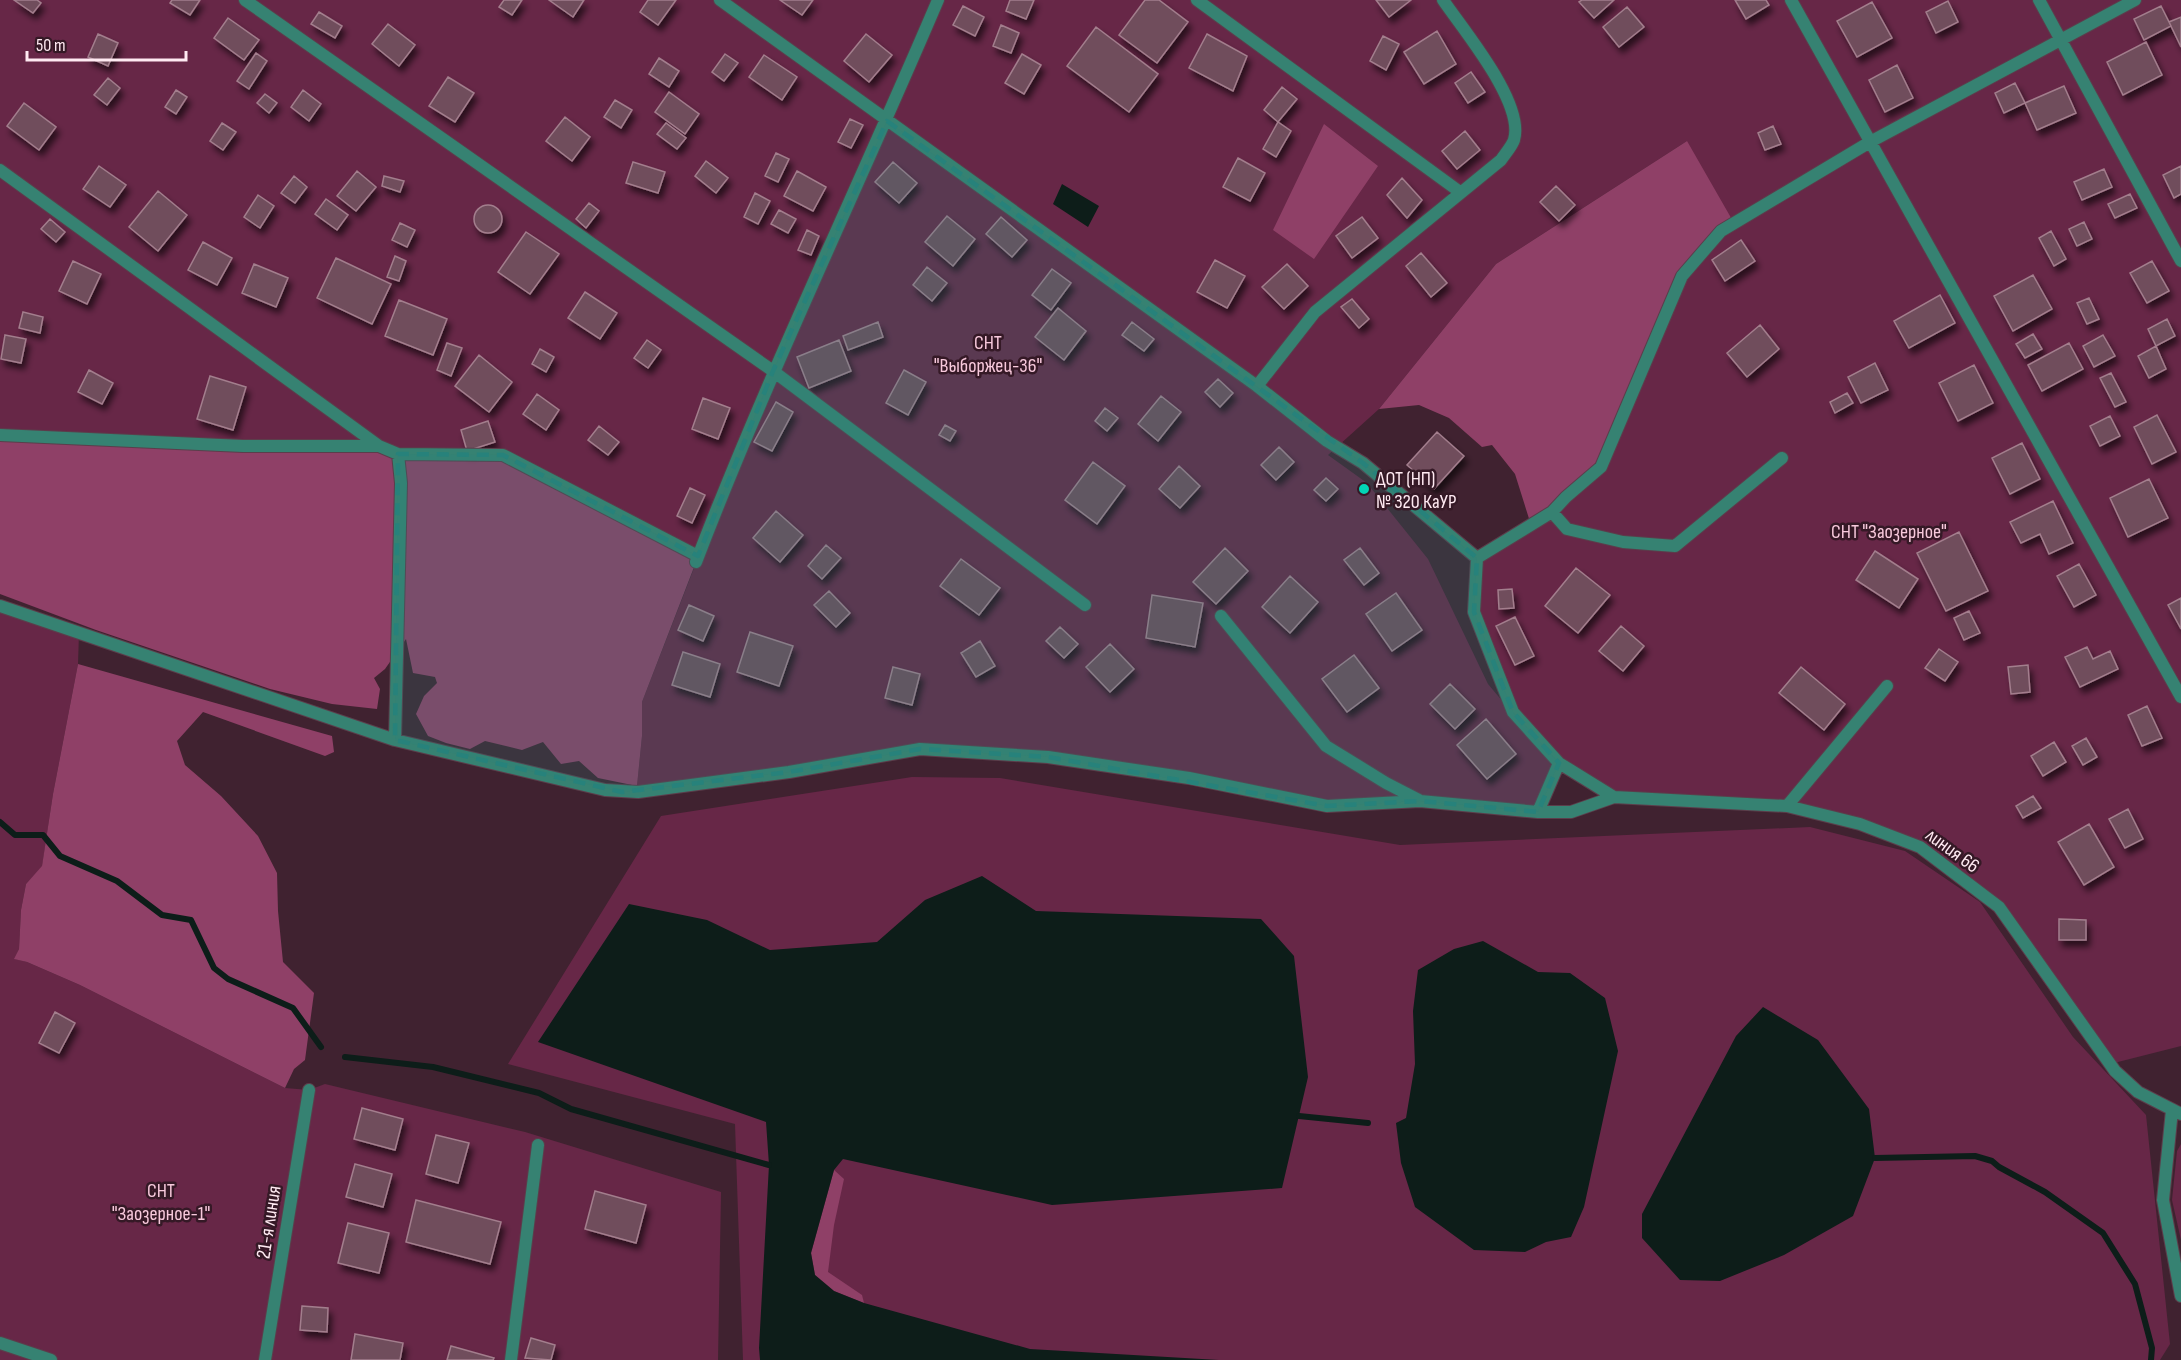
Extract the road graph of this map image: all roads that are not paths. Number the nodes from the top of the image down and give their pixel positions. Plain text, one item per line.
1 (245, 0) edge
2 (720, 0) edge
3 (938, 0) edge
4 (1197, 0) edge
5 (1443, 0) edge
6 (1791, 0) edge
7 (2039, 0) edge
8 (2135, 0) edge
9 (2061, 41) junction
10 (887, 121) junction
11 (1870, 142) junction
12 (0, 170) edge
13 (1460, 192) junction
14 (2181, 261) edge
15 (773, 371) junction
16 (1257, 386) junction
17 (0, 435) edge
18 (379, 446) junction
19 (398, 454) junction
20 (1782, 458) dead end
21 (1552, 512) junction
22 (1477, 558) junction
23 (1085, 605) dead end
24 (0, 606) edge
25 (1221, 616) dead end
26 (1887, 686) dead end
27 (2181, 697) edge
28 (395, 740) junction
29 (1558, 763) junction
30 (1614, 797) junction
31 (1420, 801) junction
32 (1786, 806) junction
33 (1538, 812) junction
34 (309, 1090) dead end
35 (2177, 1112) edge
36 (538, 1145) dead end
37 (2181, 1296) edge
38 (0, 1343) edge
39 (51, 1360) edge
40 (265, 1360) edge
41 (510, 1360) edge

1 - 15 street
2 - 10 street
3 - 10 street
4 - 13 street
5 - 13 street
6 - 11 street
7 - 9 street
8 - 9 street
9 - 11 street
9 - 14 street
10 - 15 street
10 - 16 street
11 - 21 street
11 - 27 street
12 - 18 street
13 - 16 street
15 - 19 street
15 - 23 street
16 - 22 street
17 - 18 street
18 - 19 street
19 - 28 street
20 - 21 street
21 - 22 street
22 - 29 street
24 - 28 street
25 - 31 street
26 - 32 street
28 - 31 street
29 - 30 street
29 - 33 street
30 - 32 street, линия 66
30 - 33 street, линия 66
31 - 33 street, линия 66
32 - 35 street, линия 66
34 - 40 street, 21-я линия
35 - 37 street
36 - 41 street
38 - 39 street

